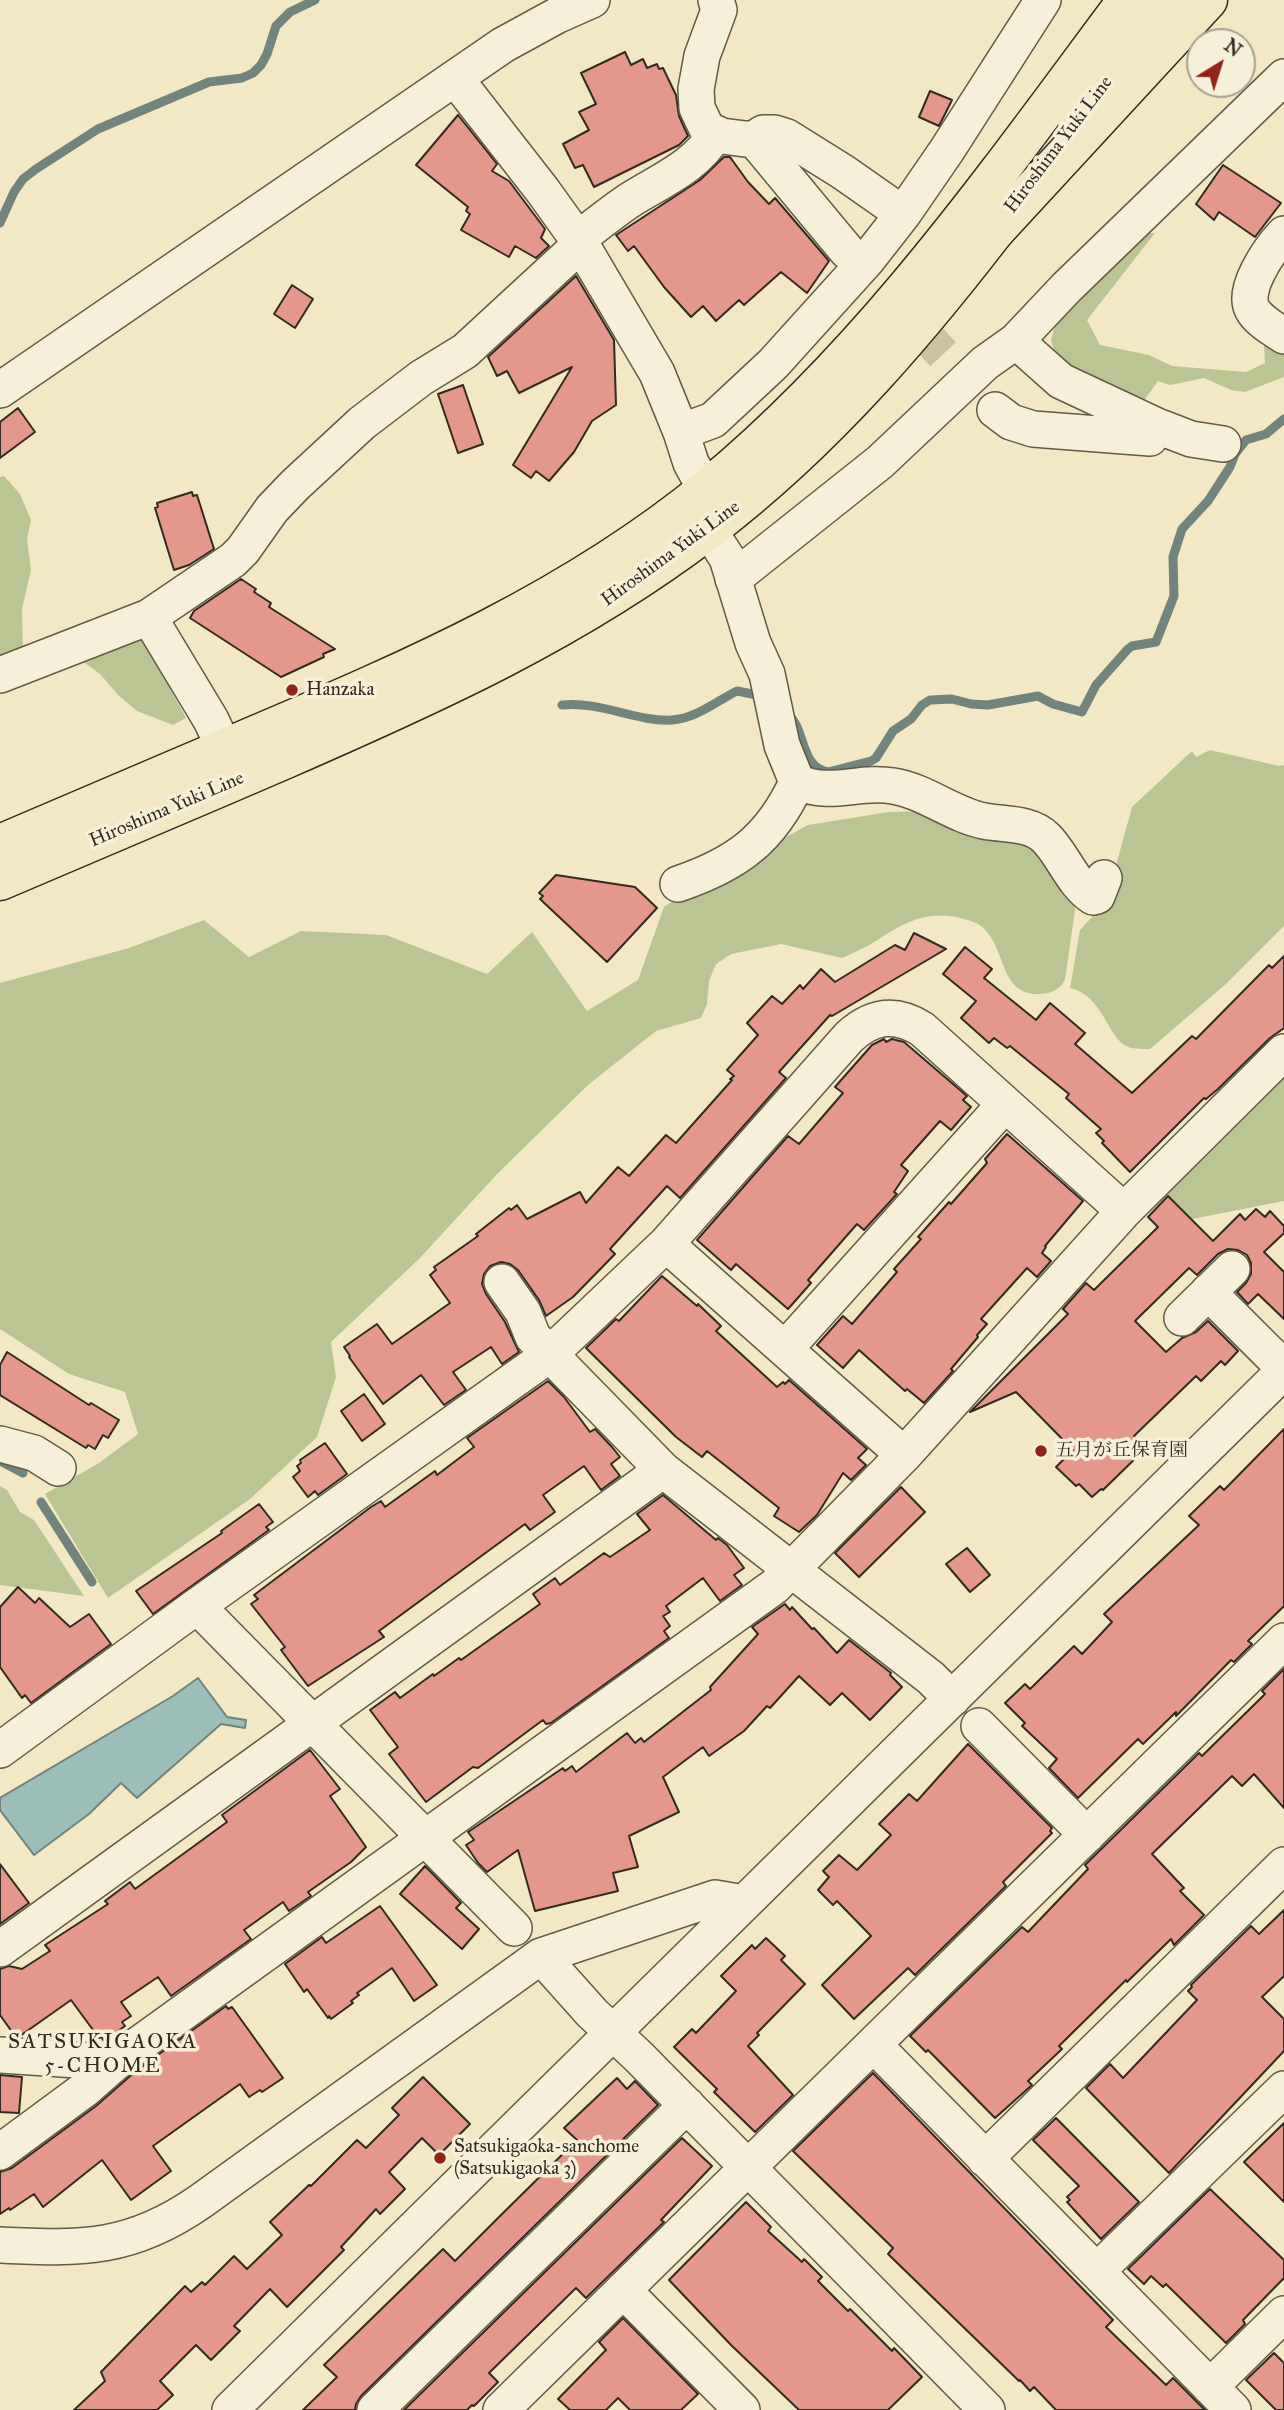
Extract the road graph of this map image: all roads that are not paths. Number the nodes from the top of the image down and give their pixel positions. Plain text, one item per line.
1 (592, 0) edge
2 (716, 0) edge
3 (1044, 0) edge
4 (1127, 0) edge
5 (1168, 0) edge
6 (1208, 0) edge
7 (1284, 77) edge
8 (455, 78) junction
9 (715, 134) junction
10 (754, 139) junction
11 (903, 215) junction
12 (993, 233) junction
13 (1284, 234) edge
14 (579, 242) junction
15 (847, 251) tunnel mouth
16 (1284, 336) edge
17 (1016, 341) junction
18 (0, 390) edge
19 (995, 410) tunnel mouth
20 (1157, 426) junction
21 (681, 432) junction
22 (1223, 444) dead end
23 (706, 489) junction
24 (709, 530) junction
25 (733, 579) junction
26 (149, 617) junction
27 (0, 675) edge
28 (224, 748) junction
29 (797, 782) junction
30 (0, 844) edge
31 (1104, 878) dead end
32 (0, 881) edge
33 (678, 884) dead end
34 (1284, 1052) edge
35 (1005, 1104) junction
36 (1124, 1211) junction
37 (666, 1244) junction
38 (502, 1282) dead end
39 (1182, 1318) dead end
40 (785, 1349) junction
41 (549, 1354) junction
42 (1284, 1370) edge
43 (0, 1444) edge
44 (904, 1455) junction
45 (58, 1468) dead end
46 (663, 1470) junction
47 (791, 1569) junction
48 (197, 1606) junction
49 (1284, 1641) edge
50 (952, 1699) junction
51 (311, 1723) junction
52 (979, 1726) dead end
53 (6, 1733) edge
54 (1087, 1835) junction
55 (425, 1839) junction
56 (1284, 1865) edge
57 (744, 1903) junction
58 (514, 1928) dead end
59 (0, 1949) edge
60 (541, 1956) junction
61 (613, 2032) junction
62 (874, 2045) junction
63 (0, 2055) edge
64 (103, 2073) junction
65 (1284, 2089) edge
66 (687, 2105) junction
67 (0, 2152) edge
68 (985, 2159) junction
69 (747, 2167) junction
70 (0, 2245) edge
71 (1097, 2271) junction
72 (623, 2290) junction
73 (1284, 2315) edge
74 (1222, 2398) edge
75 (736, 2408) edge
76 (230, 2410) edge
77 (375, 2410) edge
78 (501, 2410) edge
79 (987, 2410) edge

1 - 8 street
2 - 9 street
3 - 11 street
4 - 23 main road, Hiroshima Yuki Line
5 - 12 main road, Hiroshima Yuki Line
6 - 12 main road
7 - 17 street
8 - 14 street
8 - 18 street
9 - 10 street
9 - 14 street
10 - 11 street
10 - 15 street
11 - 21 street
12 - 24 main road, Hiroshima Yuki Line
13 - 16 street
14 - 21 street
14 - 26 street
17 - 20 street
17 - 25 street
19 - 20 street
20 - 22 street
21 - 23 street
23 - 28 main road, Hiroshima Yuki Line
24 - 25 street
24 - 32 main road, Hiroshima Yuki Line
25 - 29 street
26 - 27 street
26 - 28 street
28 - 30 main road, Hiroshima Yuki Line
29 - 31 street
29 - 33 street
34 - 36 street
35 - 36 street
35 - 37 street
35 - 40 street
36 - 44 street
37 - 40 street
37 - 41 street
38 - 41 street
39 - 42 street
40 - 44 street
41 - 46 street
41 - 48 street
42 - 50 street
43 - 45 street
44 - 47 street
46 - 47 street
46 - 51 street
47 - 50 street
47 - 55 street
48 - 51 street
48 - 53 street
49 - 54 street
50 - 57 street
51 - 55 street
51 - 59 street
52 - 54 street
54 - 62 street
55 - 58 street
55 - 64 street
56 - 68 street
57 - 60 street
57 - 61 street
60 - 61 street
60 - 70 street
61 - 66 street
61 - 76 street
62 - 68 street
62 - 69 street
63 - 64 street
64 - 67 street
65 - 71 street
66 - 69 street
66 - 77 street
68 - 71 street
69 - 72 street
69 - 79 street
71 - 74 street
72 - 75 street
72 - 78 street
73 - 74 street

